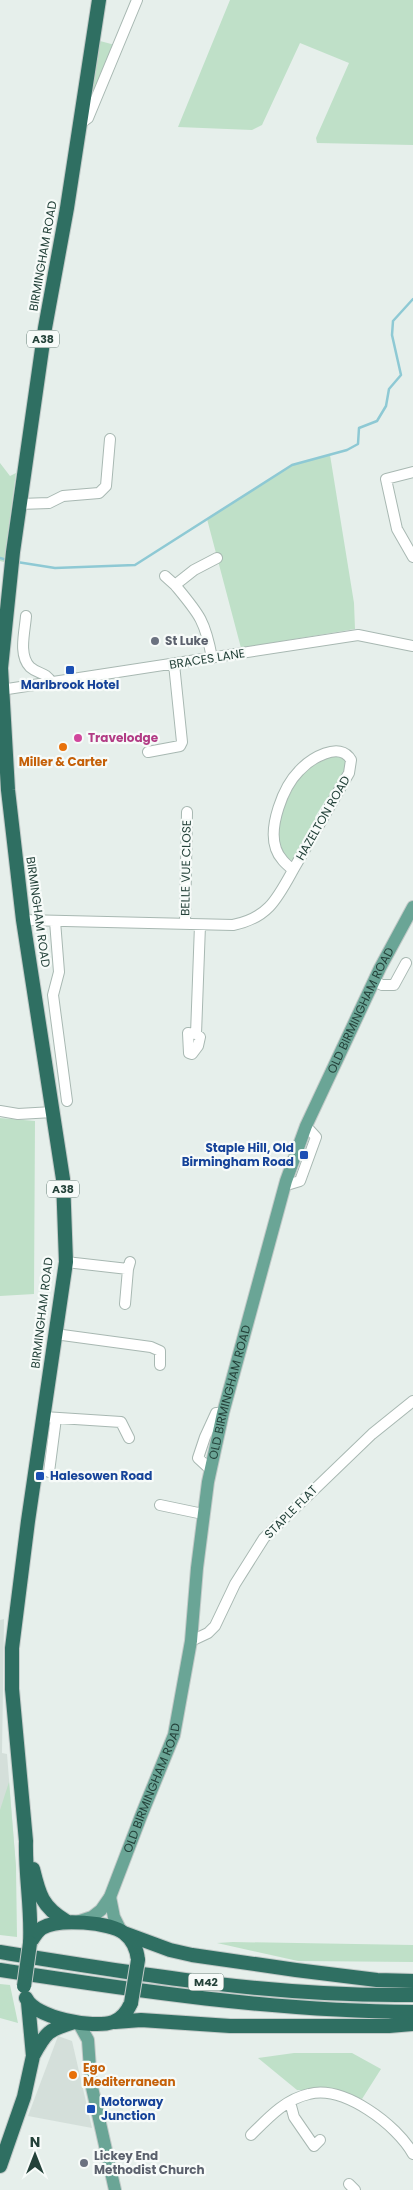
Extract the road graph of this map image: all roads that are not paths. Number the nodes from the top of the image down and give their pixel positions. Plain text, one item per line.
1 (99, 0) edge
2 (137, 0) edge
3 (80, 124) junction
4 (110, 439) dead end
5 (413, 472) edge
6 (20, 504) junction
7 (413, 557) edge
8 (217, 558) dead end
9 (164, 576) dead end
10 (175, 585) junction
11 (26, 616) dead end
12 (413, 646) edge
13 (212, 658) junction
14 (174, 664) junction
15 (52, 683) junction
16 (1, 690) edge
17 (148, 752) dead end
18 (187, 812) dead end
19 (293, 870) junction
20 (413, 907) edge
21 (23, 920) junction
22 (55, 921) junction
23 (185, 924) junction
24 (200, 924) junction
25 (406, 963) dead end
26 (374, 981) junction
27 (196, 1034) dead end
28 (67, 1101) dead end
29 (0, 1111) edge
30 (53, 1112) junction
31 (66, 1262) junction
32 (125, 1304) dead end
33 (55, 1334) junction
34 (160, 1365) dead end
35 (413, 1401) edge
36 (50, 1417) junction
37 (129, 1438) dead end
38 (49, 1472) dead end
39 (160, 1505) dead end
40 (203, 1514) junction
41 (191, 1640) junction
42 (26, 1841) junction
43 (110, 1897) junction
44 (72, 1921) junction
45 (122, 1932) junction
46 (30, 1943) junction
47 (0, 1952) edge
48 (0, 1970) edge
49 (413, 1981) edge
50 (413, 1995) edge
51 (28, 2002) junction
52 (413, 2012) edge
53 (76, 2022) junction
54 (112, 2022) junction
55 (413, 2024) edge
56 (89, 2046) junction
57 (33, 2056) junction
58 (290, 2102) junction
59 (251, 2135) dead end
60 (314, 2146) dead end
61 (413, 2154) edge
62 (0, 2166) edge
63 (115, 2190) edge

1 - 3 highway, A38
2 - 3 street, BIRMINGHAM ROAD
3 - 6 highway, BIRMINGHAM ROAD / A38
4 - 6 street
5 - 7 street
6 - 16 highway, BIRMINGHAM ROAD / A38
8 - 10 street
9 - 10 street
10 - 13 street
11 - 15 street
12 - 13 street, BRACES LANE
13 - 14 street, BRACES LANE
14 - 15 street, BRACES LANE
14 - 17 street
15 - 16 street, BRACES LANE
16 - 21 highway, BIRMINGHAM ROAD / A38
18 - 23 street, BELLE VUE CLOSE
19 - 19 street, HAZELTON ROAD
19 - 24 street, HAZELTON ROAD
20 - 26 main road, OLD BIRMINGHAM ROAD
21 - 22 street, HAZELTON ROAD
21 - 30 highway, BIRMINGHAM ROAD / A38
22 - 23 street, HAZELTON ROAD
22 - 28 street
23 - 24 street, HAZELTON ROAD
24 - 27 street
25 - 26 street
26 - 40 main road, OLD BIRMINGHAM ROAD
29 - 30 street
30 - 31 highway, BIRMINGHAM ROAD / A38
31 - 32 street
31 - 33 highway, BIRMINGHAM ROAD / A38
33 - 34 street
33 - 36 highway, BIRMINGHAM ROAD / A38
35 - 41 street, STAPLE FLAT
36 - 37 street
36 - 38 street
36 - 42 highway, BIRMINGHAM ROAD / A38
39 - 40 street
40 - 41 main road, OLD BIRMINGHAM ROAD
41 - 43 main road, OLD BIRMINGHAM ROAD
42 - 44 highway, BIRMINGHAM ROAD / A38
42 - 46 highway, BIRMINGHAM ROAD / A38
43 - 44 main road, OLD BIRMINGHAM ROAD
43 - 45 main road
44 - 45 highway
44 - 46 highway
45 - 49 highway, M42
45 - 54 highway, bridge
46 - 51 highway, bridge
47 - 50 highway, M42
48 - 52 highway, M42
51 - 53 highway
51 - 57 highway
53 - 54 highway
53 - 56 main road
53 - 57 highway
54 - 55 highway
54 - 56 main road
56 - 63 main road
57 - 62 highway
58 - 59 street
58 - 60 street
58 - 61 street

